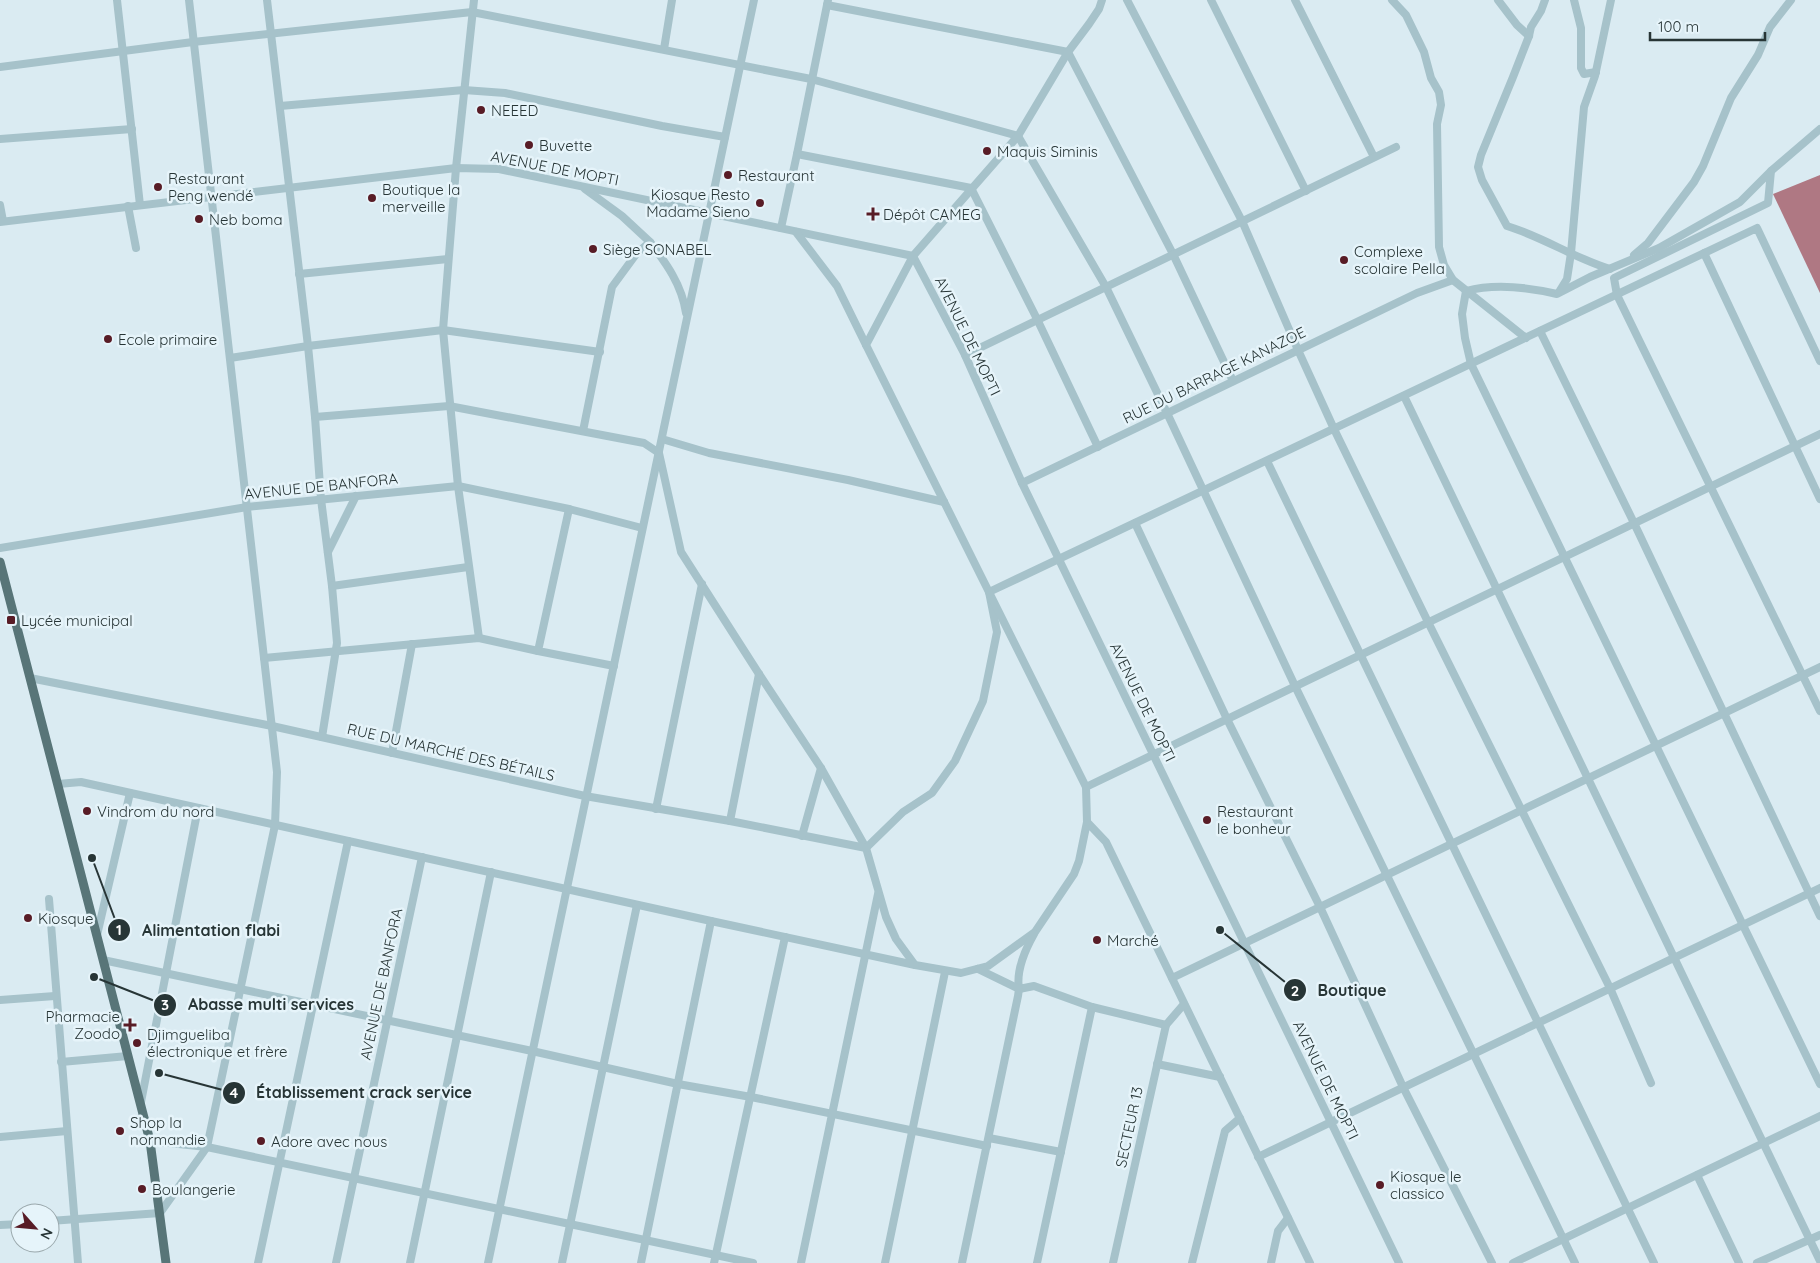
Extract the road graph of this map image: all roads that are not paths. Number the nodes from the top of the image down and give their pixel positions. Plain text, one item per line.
1 (117, 0) edge
2 (188, 0) edge
3 (267, 0) edge
4 (474, 0) edge
5 (672, 0) edge
6 (754, 0) edge
7 (1102, 0) edge
8 (1127, 0) edge
9 (1211, 0) edge
10 (1295, 0) edge
11 (1392, 0) edge
12 (1498, 0) edge
13 (1545, 0) edge
14 (1574, 0) edge
15 (1611, 0) edge
16 (1791, 0) edge
17 (827, 2) edge
18 (472, 12) junction
19 (271, 33) junction
20 (1529, 36) junction
21 (193, 42) junction
22 (124, 50) junction
23 (664, 50) junction
24 (1068, 52) junction
25 (740, 64) junction
26 (0, 67) edge
27 (1596, 72) junction
28 (811, 79) junction
29 (464, 90) junction
30 (280, 106) junction
31 (132, 129) junction
32 (1820, 130) edge
33 (1018, 136) junction
34 (725, 137) junction
35 (0, 139) edge
36 (1396, 147) dead end
37 (797, 154) junction
38 (1374, 158) junction
39 (456, 168) junction
40 (1771, 171) junction
41 (582, 186) junction
42 (289, 187) junction
43 (971, 188) junction
44 (1306, 191) junction
45 (211, 196) junction
46 (0, 205) edge
47 (140, 205) junction
48 (128, 206) junction
49 (709, 213) junction
50 (1242, 221) junction
51 (2, 222) edge
52 (781, 228) junction
53 (796, 232) junction
54 (650, 242) junction
55 (136, 248) dead end
56 (1570, 253) junction
57 (1704, 253) junction
58 (1173, 254) junction
59 (913, 256) junction
60 (448, 259) junction
61 (1624, 262) junction
62 (1610, 269) junction
63 (300, 274) junction
64 (1453, 280) junction
65 (1106, 287) junction
66 (1466, 291) junction
67 (1558, 294) junction
68 (1617, 294) junction
69 (1037, 319) junction
70 (687, 320) junction
71 (443, 330) junction
72 (1540, 331) junction
73 (1526, 338) junction
74 (866, 345) junction
75 (308, 346) junction
76 (1298, 350) junction
77 (600, 352) junction
78 (965, 355) junction
79 (230, 358) junction
80 (1820, 361) edge
81 (1471, 364) junction
82 (1233, 381) junction
83 (1404, 396) junction
84 (449, 406) junction
85 (1167, 413) junction
86 (315, 418) junction
87 (1334, 429) junction
88 (584, 431) junction
89 (1820, 434) edge
90 (662, 439) junction
91 (1794, 446) junction
92 (1098, 447) junction
93 (658, 453) junction
94 (1267, 461) junction
95 (1022, 483) junction
96 (458, 486) junction
97 (1712, 486) junction
98 (1204, 491) junction
99 (356, 496) junction
100 (1820, 498) edge
101 (320, 500) junction
102 (944, 502) junction
103 (247, 507) junction
104 (569, 509) junction
105 (1135, 523) junction
106 (1634, 523) junction
107 (642, 528) junction
108 (0, 548) edge
109 (328, 552) junction
110 (1565, 557) junction
111 (1059, 560) junction
112 (0, 562) edge
113 (468, 568) junction
114 (702, 584) junction
115 (332, 586) junction
116 (1496, 590) junction
117 (989, 592) junction
118 (1428, 622) junction
119 (479, 638) junction
120 (412, 644) junction
121 (336, 651) junction
122 (538, 651) junction
123 (1361, 654) junction
124 (264, 658) junction
125 (614, 666) junction
126 (1820, 667) edge
127 (758, 674) junction
128 (1803, 675) junction
129 (30, 678) junction
130 (1295, 686) junction
131 (1820, 711) edge
132 (1723, 713) junction
133 (1227, 719) junction
134 (272, 726) junction
135 (322, 737) junction
136 (1656, 746) junction
137 (392, 753) junction
138 (1153, 754) junction
139 (821, 768) junction
140 (1588, 778) junction
141 (58, 784) junction
142 (1086, 787) junction
143 (130, 792) junction
144 (585, 796) junction
145 (198, 808) junction
146 (656, 809) junction
147 (1521, 810) junction
148 (730, 822) junction
149 (1087, 822) junction
150 (276, 825) junction
151 (802, 836) junction
152 (348, 841) junction
153 (1450, 844) junction
154 (866, 848) junction
155 (422, 857) junction
156 (491, 872) junction
157 (1388, 874) junction
158 (1820, 888) edge
159 (566, 889) junction
160 (879, 892) junction
161 (1808, 893) junction
162 (49, 899) dead end
163 (637, 905) junction
164 (1320, 907) junction
165 (1820, 916) edge
166 (711, 922) junction
167 (1744, 924) junction
168 (1035, 932) junction
169 (97, 935) junction
170 (785, 937) junction
171 (1244, 943) junction
172 (866, 955) junction
173 (1675, 957) junction
174 (104, 960) junction
175 (915, 965) junction
176 (978, 968) junction
177 (945, 972) junction
178 (166, 974) junction
179 (1172, 978) junction
180 (1610, 988) junction
181 (240, 989) junction
182 (1018, 989) junction
183 (55, 996) junction
184 (0, 1000) edge
185 (1184, 1004) junction
186 (313, 1005) junction
187 (1092, 1007) junction
188 (387, 1020) junction
189 (1538, 1022) junction
190 (1166, 1025) junction
191 (457, 1035) junction
192 (532, 1050) junction
193 (1473, 1054) junction
194 (128, 1056) junction
195 (61, 1062) junction
196 (1157, 1064) junction
197 (602, 1067) junction
198 (1220, 1077) junction
199 (1651, 1083) dead end
200 (678, 1084) junction
201 (1820, 1084) edge
202 (1403, 1087) junction
203 (751, 1097) junction
204 (140, 1104) junction
205 (832, 1114) junction
206 (1820, 1116) edge
207 (1240, 1118) junction
208 (1331, 1122) junction
209 (67, 1131) junction
210 (913, 1131) junction
211 (0, 1137) edge
212 (150, 1141) junction
213 (988, 1142) junction
214 (1763, 1143) junction
215 (207, 1147) junction
216 (1061, 1152) junction
217 (1258, 1157) junction
218 (280, 1163) junction
219 (1698, 1175) junction
220 (354, 1179) junction
221 (425, 1194) junction
222 (499, 1209) junction
223 (1627, 1209) junction
224 (160, 1213) junction
225 (1288, 1218) junction
226 (74, 1219) junction
227 (60, 1220) edge
228 (569, 1225) junction
229 (1820, 1235) edge
230 (1564, 1239) junction
231 (646, 1240) junction
232 (1810, 1240) junction
233 (715, 1259) edge
234 (1820, 1261) edge
235 (78, 1263) edge
236 (166, 1263) edge
237 (258, 1263) edge
238 (336, 1263) edge
239 (410, 1263) edge
240 (488, 1263) edge
241 (562, 1263) edge
242 (641, 1263) edge
243 (753, 1263) edge
244 (801, 1263) edge
245 (885, 1263) edge
246 (962, 1263) edge
247 (1037, 1263) edge
248 (1113, 1263) edge
249 (1192, 1263) edge
250 (1271, 1263) edge
251 (1310, 1263) edge
252 (1399, 1263) edge
253 (1492, 1263) edge
254 (1513, 1263) edge
255 (1575, 1263) edge
256 (1654, 1263) edge
257 (1739, 1263) edge
258 (1757, 1263) edge

1 - 22 street
2 - 21 street
3 - 19 street
4 - 18 street
5 - 23 street
6 - 25 street
7 - 24 street
8 - 50 street
9 - 44 street
10 - 38 street
11 - 64 street
12 - 20 street
13 - 20 street
14 - 27 street
15 - 27 street
16 - 61 street
17 - 24 street
17 - 28 street
18 - 19 street
18 - 23 street
18 - 29 street
19 - 21 street
19 - 30 street
20 - 56 street
21 - 22 street
21 - 45 street
22 - 26 street
22 - 31 street
23 - 25 street
24 - 33 street
24 - 58 street
25 - 28 street
25 - 34 street
27 - 56 street
28 - 33 street
28 - 37 street
29 - 30 street
29 - 34 street
29 - 39 street
30 - 42 street
31 - 35 street
31 - 47 street
32 - 40 street
33 - 43 street
33 - 65 street
34 - 49 street
36 - 38 street
37 - 43 street
37 - 52 street
38 - 44 street
39 - 41 street, AVENUE DE MOPTI
39 - 42 street, AVENUE DE MOPTI
39 - 60 street
40 - 61 street
40 - 68 street
41 - 49 street, AVENUE DE MOPTI
41 - 54 street
42 - 45 street, AVENUE DE MOPTI
42 - 63 street
43 - 59 street
43 - 69 street
44 - 50 street
45 - 47 street, AVENUE DE MOPTI
45 - 79 street
46 - 51 street
47 - 48 street, AVENUE DE MOPTI
48 - 51 street, AVENUE DE MOPTI
48 - 55 street
49 - 52 street, AVENUE DE MOPTI
49 - 70 street
50 - 58 street
50 - 76 street
52 - 53 street, AVENUE DE MOPTI
53 - 59 street, AVENUE DE MOPTI
53 - 74 street
54 - 70 street
54 - 77 street
56 - 62 street
56 - 67 street
57 - 68 street
57 - 80 street
57 - 91 street
58 - 65 street
58 - 82 street
59 - 74 street
59 - 78 street, AVENUE DE MOPTI
60 - 63 street
60 - 71 street
61 - 62 street
62 - 67 street
63 - 75 street
64 - 66 street
64 - 76 street, RUE DU BARRAGE KANAZOE
65 - 69 street
65 - 85 street
66 - 67 street
66 - 73 street
66 - 81 street
68 - 72 street
68 - 97 street
69 - 78 street
69 - 92 street
70 - 90 street
71 - 75 street
71 - 77 street
71 - 84 street
72 - 73 street
72 - 106 street
73 - 81 street
74 - 102 street
75 - 79 street
75 - 86 street
76 - 82 street, RUE DU BARRAGE KANAZOE
76 - 87 street
77 - 88 street
78 - 95 street, AVENUE DE MOPTI
79 - 103 street
81 - 83 street
81 - 110 street
82 - 85 street, RUE DU BARRAGE KANAZOE
83 - 87 street
83 - 116 street
84 - 86 street
84 - 88 street
84 - 96 street
85 - 92 street, RUE DU BARRAGE KANAZOE
85 - 98 street
86 - 101 street
87 - 94 street
87 - 118 street
88 - 93 street
89 - 91 street
90 - 93 street
90 - 102 street
91 - 97 street
91 - 100 street
92 - 95 street, RUE DU BARRAGE KANAZOE
93 - 107 street
93 - 114 street
94 - 98 street
94 - 123 street
95 - 111 street, AVENUE DE MOPTI
96 - 99 street, AVENUE DE BANFORA
96 - 104 street, AVENUE DE BANFORA
96 - 113 street
97 - 106 street
97 - 128 street
98 - 105 street
98 - 130 street
99 - 101 street, AVENUE DE BANFORA
99 - 109 street
101 - 103 street, AVENUE DE BANFORA
101 - 109 street
102 - 117 street
103 - 108 street, AVENUE DE BANFORA
103 - 124 street
104 - 107 street, AVENUE DE BANFORA
104 - 122 street
105 - 111 street
105 - 133 street
106 - 110 street
106 - 132 street
107 - 125 street
109 - 115 street
110 - 116 street
110 - 136 street
111 - 117 street
111 - 138 street, AVENUE DE MOPTI
112 - 129 main road
113 - 115 street
113 - 119 street
114 - 127 street
114 - 146 street
115 - 121 street
116 - 118 street
116 - 140 street
117 - 142 street
117 - 154 street
118 - 123 street
118 - 147 street
119 - 120 street
119 - 122 street
120 - 121 street
120 - 137 street
121 - 124 street
121 - 135 street
122 - 125 street
123 - 130 street
123 - 153 street
124 - 134 street
125 - 144 street
126 - 128 street
127 - 139 street
127 - 148 street
128 - 131 street
128 - 132 street
129 - 134 street, RUE DU MARCHÉ DES BÉTAILS
129 - 141 main road
130 - 133 street
130 - 157 street
132 - 136 street
132 - 161 street
133 - 138 street
133 - 164 street
134 - 135 street, RUE DU MARCHÉ DES BÉTAILS
134 - 150 street
135 - 137 street, RUE DU MARCHÉ DES BÉTAILS
136 - 140 street
136 - 167 street
137 - 144 street, RUE DU MARCHÉ DES BÉTAILS
138 - 142 street
138 - 171 street, AVENUE DE MOPTI
139 - 151 street
139 - 154 street
140 - 147 street
140 - 173 street
141 - 143 street
141 - 169 main road
142 - 149 street
143 - 145 street
143 - 169 street
144 - 146 street, RUE DU MARCHÉ DES BÉTAILS
144 - 159 street
145 - 150 street
145 - 178 street
146 - 148 street, RUE DU MARCHÉ DES BÉTAILS
147 - 153 street
147 - 180 street
148 - 151 street, RUE DU MARCHÉ DES BÉTAILS
149 - 168 street
149 - 179 street
150 - 152 street
150 - 181 street
151 - 154 street, RUE DU MARCHÉ DES BÉTAILS
152 - 155 street
152 - 186 street
153 - 157 street
153 - 189 street
154 - 160 street
155 - 156 street
155 - 188 street, AVENUE DE BANFORA
156 - 159 street
156 - 191 street
157 - 164 street
157 - 193 street
158 - 161 street
159 - 163 street
159 - 192 street
160 - 172 street
160 - 175 street
161 - 165 street
161 - 167 street
162 - 183 street
163 - 166 street
163 - 197 street
164 - 171 street
164 - 202 street
166 - 170 street
166 - 200 street
167 - 173 street
167 - 201 street
168 - 176 street
168 - 182 street
169 - 174 main road
170 - 172 street
170 - 203 street
171 - 179 street
171 - 208 street, AVENUE DE MOPTI
172 - 175 street
172 - 205 street
173 - 180 street
173 - 214 street
174 - 178 street
174 - 194 main road
175 - 177 street
176 - 177 street
176 - 182 street
177 - 210 street
178 - 181 street
178 - 204 street
179 - 185 street
180 - 189 street
180 - 199 street
181 - 186 street
181 - 215 street
182 - 187 street
182 - 213 street
183 - 184 street
183 - 195 street
185 - 190 street, SECTEUR 13
185 - 198 street
186 - 188 street
186 - 218 street
187 - 190 street
187 - 216 street
188 - 191 street
188 - 220 street, AVENUE DE BANFORA
189 - 193 street
189 - 223 street
190 - 196 street, SECTEUR 13
191 - 192 street
191 - 221 street
192 - 197 street
192 - 222 street
193 - 202 street
193 - 230 street
194 - 195 street
194 - 204 main road
195 - 209 street
196 - 198 street
196 - 248 street, SECTEUR 13
197 - 200 street
197 - 228 street
198 - 207 street
200 - 203 street
200 - 231 street
202 - 208 street
202 - 253 street
203 - 205 street
203 - 233 street
204 - 212 main road
205 - 210 street
205 - 244 street
206 - 214 street
207 - 217 street
207 - 249 street
208 - 217 street
208 - 252 street, AVENUE DE MOPTI
209 - 211 street
209 - 226 street
210 - 213 street
210 - 245 street
212 - 215 street
212 - 224 main road
213 - 216 street
213 - 246 street
214 - 219 street
214 - 232 street
215 - 218 street
215 - 224 street
216 - 247 street
217 - 225 street
218 - 220 street
218 - 237 street
219 - 223 street
219 - 257 street
220 - 221 street
220 - 238 street, AVENUE DE BANFORA
221 - 222 street
221 - 239 street
222 - 228 street
222 - 240 street
223 - 230 street
223 - 256 street
224 - 226 street
224 - 236 main road
225 - 250 street
225 - 251 street
226 - 227 street
226 - 235 street
228 - 231 street
228 - 241 street
229 - 232 street
230 - 254 street
230 - 255 street
231 - 233 street
231 - 242 street
232 - 234 street
232 - 258 street
233 - 243 street

